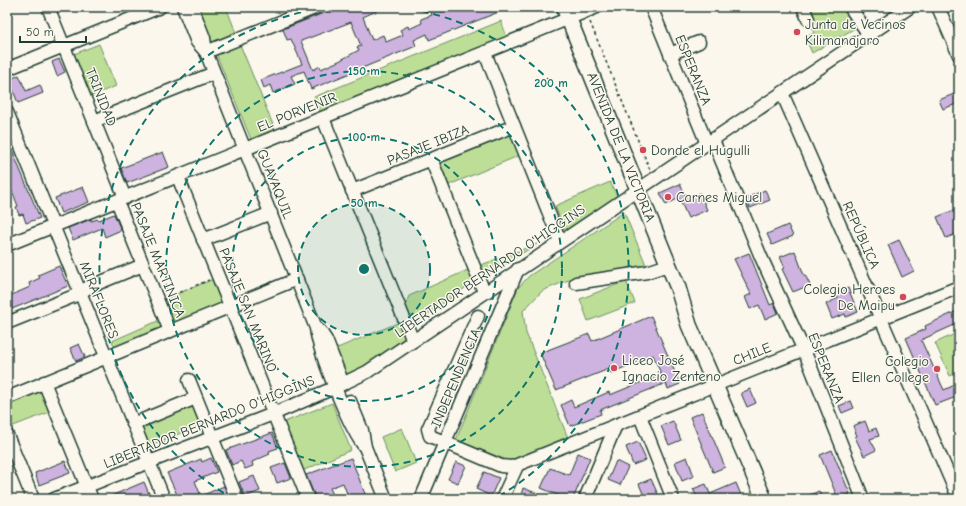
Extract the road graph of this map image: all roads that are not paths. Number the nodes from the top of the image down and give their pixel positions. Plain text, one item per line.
1 (48, 7) edge
2 (160, 7) edge
3 (183, 7) edge
4 (192, 7) edge
5 (317, 7) edge
6 (597, 7) edge
7 (651, 7) edge
8 (803, 7) edge
9 (850, 7) edge
10 (910, 7) edge
11 (938, 7) edge
12 (566, 13) edge
13 (808, 19) dead end
14 (869, 35) junction
15 (699, 42) dead end
16 (64, 46) junction
17 (206, 52) junction
18 (485, 53) junction
19 (670, 54) junction
20 (959, 55) edge
21 (7, 69) edge
22 (214, 73) junction
23 (782, 93) junction
24 (7, 112) edge
25 (323, 118) junction
26 (94, 121) junction
27 (514, 126) junction
28 (12, 138) edge
29 (710, 142) junction
30 (245, 149) junction
31 (431, 159) junction
32 (178, 177) junction
33 (638, 189) junction
34 (352, 191) junction
35 (121, 200) junction
36 (271, 213) junction
37 (54, 227) junction
38 (203, 240) junction
39 (560, 241) junction
40 (7, 245) edge
41 (143, 265) junction
42 (668, 265) junction
43 (518, 269) junction
44 (297, 279) junction
45 (576, 283) dead end
46 (959, 287) edge
47 (80, 292) junction
48 (484, 292) junction
49 (230, 306) junction
50 (478, 316) dead end
51 (881, 318) junction
52 (7, 323) edge
53 (170, 331) junction
54 (413, 341) junction
55 (803, 349) junction
56 (106, 357) junction
57 (189, 380) dead end
58 (44, 382) junction
59 (718, 384) junction
60 (340, 386) junction
61 (7, 398) edge
62 (196, 398) junction
63 (273, 414) junction
64 (640, 416) junction
65 (134, 424) junction
66 (616, 426) junction
67 (7, 435) edge
68 (212, 438) junction
69 (445, 442) junction
70 (149, 463) junction
71 (517, 466) junction
72 (87, 486) junction
73 (33, 499) edge
74 (54, 499) edge
75 (92, 499) edge
76 (164, 499) edge
77 (237, 499) edge
78 (308, 499) edge
79 (386, 499) edge
80 (421, 499) edge
81 (502, 499) edge
82 (586, 499) edge
83 (673, 499) edge
84 (764, 499) edge
85 (863, 499) edge
86 (959, 499) edge

1 - 16 street, TRINIDAD
2 - 16 street
3 - 17 street, GUAYAQUIL
4 - 17 street, GUAYAQUIL
5 - 17 street
6 - 12 street, EL PORVENIR
7 - 19 street, ESPERANZA
8 - 13 street
9 - 14 street
10 - 14 street, LIBERTADOR BERNARDO O'HIGGINS
11 - 20 street
12 - 18 street, EL PORVENIR
12 - 33 main road, AVENIDA DE LA VICTORIA
14 - 23 street, LIBERTADOR BERNARDO O'HIGGINS
15 - 19 street
16 - 21 street
16 - 26 street, TRINIDAD
17 - 22 street, GUAYAQUIL
18 - 25 street, EL PORVENIR
18 - 27 street
19 - 29 street, ESPERANZA
22 - 26 street
22 - 30 street, GUAYAQUIL
23 - 29 street, LIBERTADOR BERNARDO O'HIGGINS
23 - 51 street, REPÚBLICA
24 - 28 street, MIRAFLORES
25 - 30 street, EL PORVENIR
25 - 34 street
26 - 35 street, TRINIDAD
27 - 31 street, PASAJE IBIZA
27 - 39 street
28 - 37 street, MIRAFLORES
29 - 33 street, LIBERTADOR BERNARDO O'HIGGINS
29 - 55 street, ESPERANZA
30 - 32 street, EL PORVENIR
30 - 36 street, GUAYAQUIL
31 - 34 street, PASAJE IBIZA
31 - 48 street
32 - 35 street, EL PORVENIR
32 - 38 street, PASAJE SAN MARINO
33 - 39 street, LIBERTADOR BERNARDO O'HIGGINS
33 - 42 main road, AVENIDA DE LA VICTORIA
34 - 54 street
35 - 37 street, EL PORVENIR
35 - 41 street, PASAJE MARTINICA
36 - 38 street
36 - 44 street, GUAYAQUIL
37 - 40 street, EL PORVENIR
37 - 47 street, MIRAFLORES
38 - 49 street, PASAJE SAN MARINO
39 - 43 street, LIBERTADOR BERNARDO O'HIGGINS
41 - 47 street
41 - 53 street, PASAJE MARTINICA
42 - 45 street
42 - 59 main road, AVENIDA DE LA VICTORIA
43 - 48 street, LIBERTADOR BERNARDO O'HIGGINS
43 - 69 street, INDEPENDENCIA
44 - 49 street
44 - 60 street, GUAYAQUIL
46 - 51 street, CHILE
47 - 52 street
47 - 56 street, MIRAFLORES
48 - 54 street, LIBERTADOR BERNARDO O'HIGGINS
49 - 53 street
49 - 63 street, PASAJE SAN MARINO
50 - 69 street, CHILE
51 - 55 street, CHILE
51 - 86 street, REPÚBLICA
53 - 56 street
54 - 60 street, LIBERTADOR BERNARDO O'HIGGINS
55 - 59 street, CHILE
55 - 85 street, ESPERANZA
56 - 58 street
56 - 65 street, MIRAFLORES
57 - 62 street
58 - 61 street
58 - 72 street
59 - 64 street, CHILE
59 - 84 main road, AVENIDA DE LA VICTORIA
60 - 63 street, LIBERTADOR BERNARDO O'HIGGINS
60 - 79 street, GUAYAQUIL
62 - 65 street
62 - 68 street
63 - 68 street, LIBERTADOR BERNARDO O'HIGGINS
63 - 78 street, PASAJE SAN MARINO
64 - 66 street, CHILE
64 - 83 street
65 - 70 street, MIRAFLORES
66 - 71 street, CHILE
66 - 82 street
67 - 73 street
68 - 70 street, LIBERTADOR BERNARDO O'HIGGINS
68 - 77 street
69 - 71 street, CHILE
69 - 80 street, INDEPENDENCIA
70 - 72 street, LIBERTADOR BERNARDO O'HIGGINS
70 - 76 street, MIRAFLORES
71 - 81 street
72 - 74 street, LIBERTADOR BERNARDO O'HIGGINS
72 - 75 street

